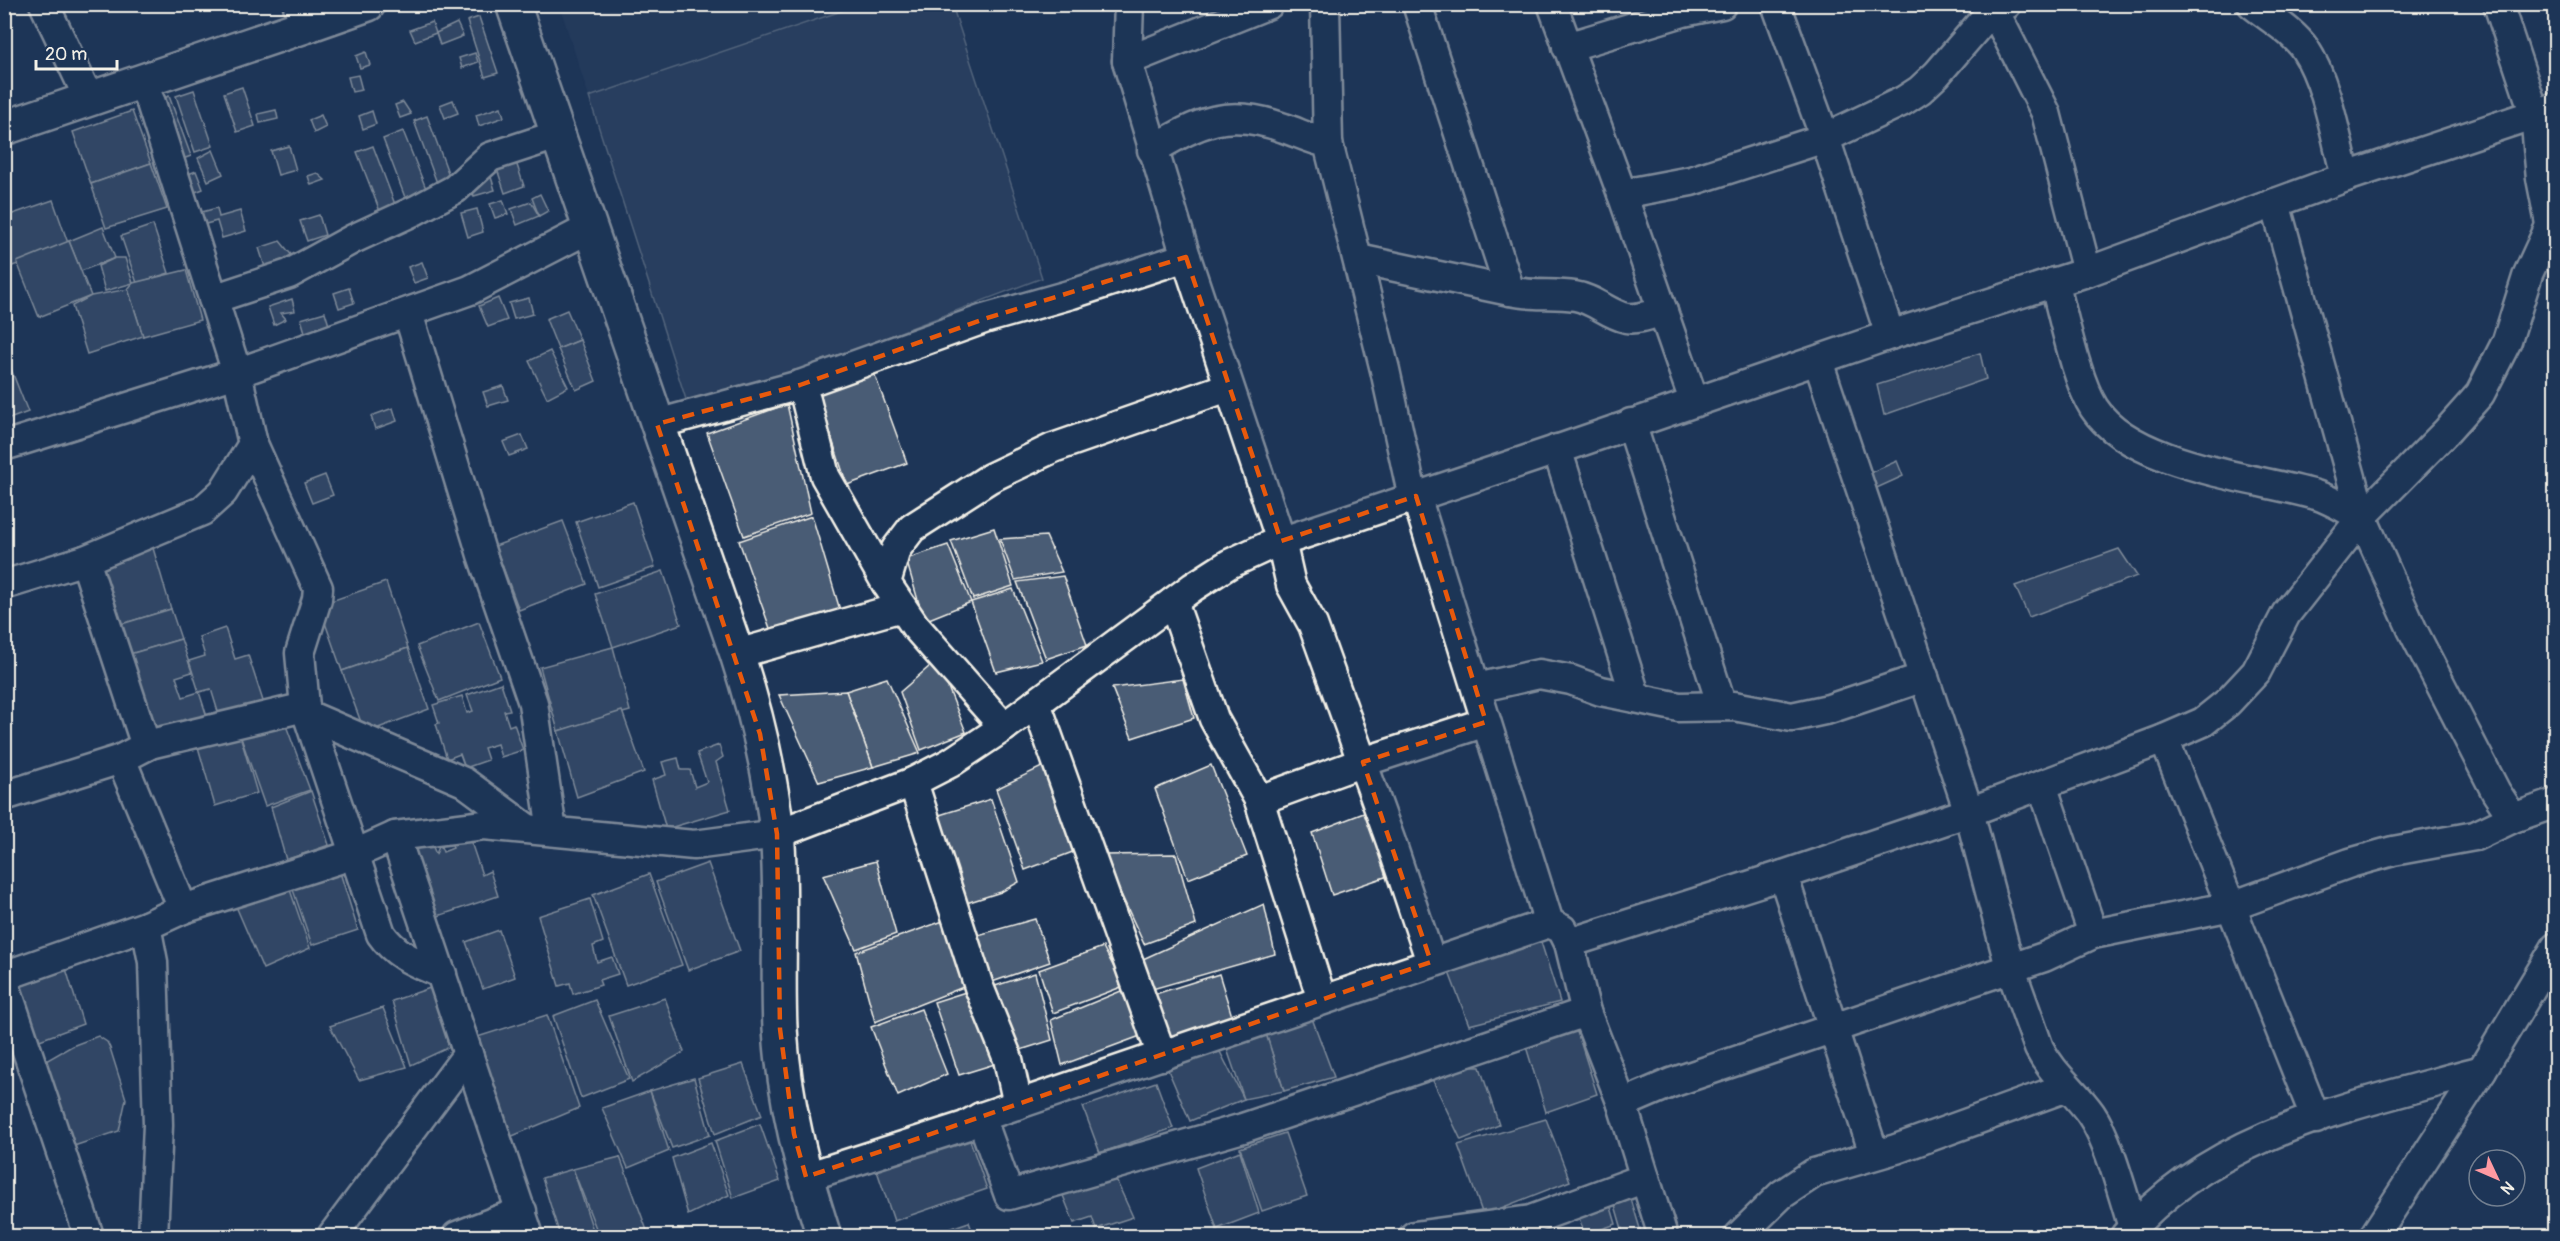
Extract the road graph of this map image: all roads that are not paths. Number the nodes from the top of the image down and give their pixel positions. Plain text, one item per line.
1 (44, 4) edge
2 (368, 4) edge
3 (513, 4) edge
4 (1129, 4) edge
5 (1269, 4) edge
6 (1325, 4) edge
7 (1417, 4) edge
8 (1552, 4) edge
9 (1722, 4) edge
10 (1776, 4) edge
11 (2252, 4) edge
12 (2498, 4) edge
13 (1997, 6) edge
14 (304, 15) edge
15 (1567, 47) junction
16 (1127, 61) junction
17 (141, 82) junction
18 (89, 99) junction
19 (2546, 111) edge
20 (4, 128) edge
21 (556, 135) junction
22 (1825, 138) junction
23 (1328, 143) junction
24 (1152, 150) junction
25 (2346, 177) junction
26 (1622, 194) junction
27 (2275, 203) junction
28 (590, 228) junction
29 (2553, 238) edge
30 (1186, 257) junction
31 (1358, 259) junction
32 (2087, 272) junction
33 (2054, 282) junction
34 (1510, 291) junction
35 (213, 299) junction
36 (1663, 311) junction
37 (408, 313) junction
38 (1890, 334) junction
39 (1818, 361) junction
40 (237, 374) junction
41 (800, 385) junction
42 (1228, 387) junction
43 (1694, 401) junction
44 (1631, 423) junction
45 (657, 424) junction
46 (253, 444) junction
47 (4, 446) edge
48 (1557, 449) junction
49 (1414, 497) junction
50 (2362, 517) junction
51 (1281, 541) junction
52 (85, 560) junction
53 (886, 583) junction
54 (4, 585) edge
55 (1173, 602) junction
56 (902, 607) junction
57 (736, 654) junction
58 (1924, 677) junction
59 (1477, 688) junction
60 (1636, 698) junction
61 (1036, 703) junction
62 (1722, 706) junction
63 (307, 711) junction
64 (1486, 722) junction
65 (1004, 727) junction
66 (2164, 739) junction
67 (150, 744) junction
68 (121, 759) junction
69 (1363, 762) junction
70 (913, 782) junction
71 (2042, 785) junction
72 (4, 796) edge
73 (1259, 800) junction
74 (2556, 803) edge
75 (1970, 812) junction
76 (2513, 818) junction
77 (538, 829) junction
78 (777, 834) junction
79 (395, 836) junction
80 (355, 854) junction
81 (1783, 875) junction
82 (2232, 906) junction
83 (183, 909) junction
84 (1549, 922) junction
85 (146, 926) junction
86 (2093, 934) junction
87 (1569, 943) junction
88 (2556, 947) edge
89 (1431, 962) junction
90 (2010, 967) junction
91 (442, 974) junction
92 (4, 976) edge
93 (4, 982) edge
94 (1322, 1000) junction
95 (1586, 1012) junction
96 (1833, 1029) junction
97 (468, 1054) junction
98 (1162, 1056) junction
99 (2482, 1070) junction
100 (2067, 1087) junction
101 (1622, 1104) junction
102 (1018, 1105) junction
103 (981, 1117) junction
104 (2316, 1119) junction
105 (1874, 1154) junction
106 (807, 1177) junction
107 (1645, 1178) junction
108 (525, 1224) edge
109 (2129, 1232) edge
110 (89, 1236) edge
111 (153, 1236) edge
112 (332, 1236) edge
113 (457, 1236) edge
114 (823, 1236) edge
115 (1414, 1236) edge
116 (1663, 1236) edge
117 (1739, 1236) edge
118 (2374, 1236) edge

1 - 18 street
2 - 14 main road
3 - 21 main road
4 - 16 street
5 - 16 street
6 - 23 street
7 - 34 street
8 - 15 street
9 - 15 street
10 - 22 street
11 - 25 street
12 - 19 street
13 - 22 street
13 - 32 street
14 - 17 main road
15 - 26 street
16 - 24 street
17 - 18 main road
17 - 35 street
18 - 20 main road
19 - 25 street
19 - 29 street
21 - 28 main road
21 - 35 street
22 - 26 street
22 - 38 street
23 - 24 street
23 - 31 street
24 - 30 street
25 - 27 street
26 - 36 street
27 - 32 street
27 - 50 street
28 - 37 street
28 - 45 main road
29 - 50 street
30 - 41 street
30 - 42 street
31 - 34 street
31 - 49 street
32 - 33 street
33 - 38 street
33 - 50 street
34 - 36 street
35 - 40 street
36 - 43 street
37 - 40 street
37 - 77 street
38 - 39 street
39 - 43 street
39 - 58 street
40 - 46 street
40 - 47 street
41 - 45 street
41 - 53 street
42 - 51 street
42 - 53 street
43 - 44 street
44 - 48 street
44 - 62 street
45 - 57 main road
46 - 52 street
46 - 63 street
48 - 49 street
48 - 60 street
49 - 51 street
49 - 59 street
50 - 66 street
50 - 76 street
51 - 55 street
51 - 69 street
52 - 54 street
52 - 67 street
53 - 56 street
55 - 61 street
55 - 73 street
56 - 57 street
56 - 65 street
57 - 78 main road
58 - 62 street
58 - 75 street
59 - 60 street
59 - 64 street
60 - 62 street
61 - 65 street
61 - 98 street
63 - 67 street
63 - 77 street
63 - 80 street
64 - 69 street
64 - 84 street
65 - 70 street
66 - 71 street
66 - 82 street
67 - 68 street
68 - 72 street
68 - 83 street
69 - 73 street
69 - 89 street
70 - 78 street
70 - 102 street
71 - 75 street
71 - 86 street
73 - 94 street
74 - 76 street
75 - 81 street
75 - 90 street
76 - 82 street
77 - 78 street
77 - 79 street
78 - 106 main road
79 - 80 street
79 - 91 street
80 - 83 street
80 - 91 street
81 - 87 street
81 - 96 street
82 - 86 street
82 - 104 street
83 - 85 street
84 - 87 street
84 - 89 street
85 - 92 street
85 - 111 street
86 - 90 street
87 - 95 street
88 - 99 street
89 - 94 street
90 - 96 street
90 - 100 street
91 - 97 street
93 - 110 street
94 - 98 street
95 - 101 street
95 - 103 street
96 - 101 street
96 - 105 street
97 - 108 street
97 - 112 street
98 - 102 street
99 - 104 street
99 - 118 street
100 - 105 street
100 - 109 street
101 - 107 street
102 - 103 street
103 - 106 street
104 - 109 street
105 - 117 street
106 - 114 main road
107 - 115 street
107 - 116 street
108 - 113 street

